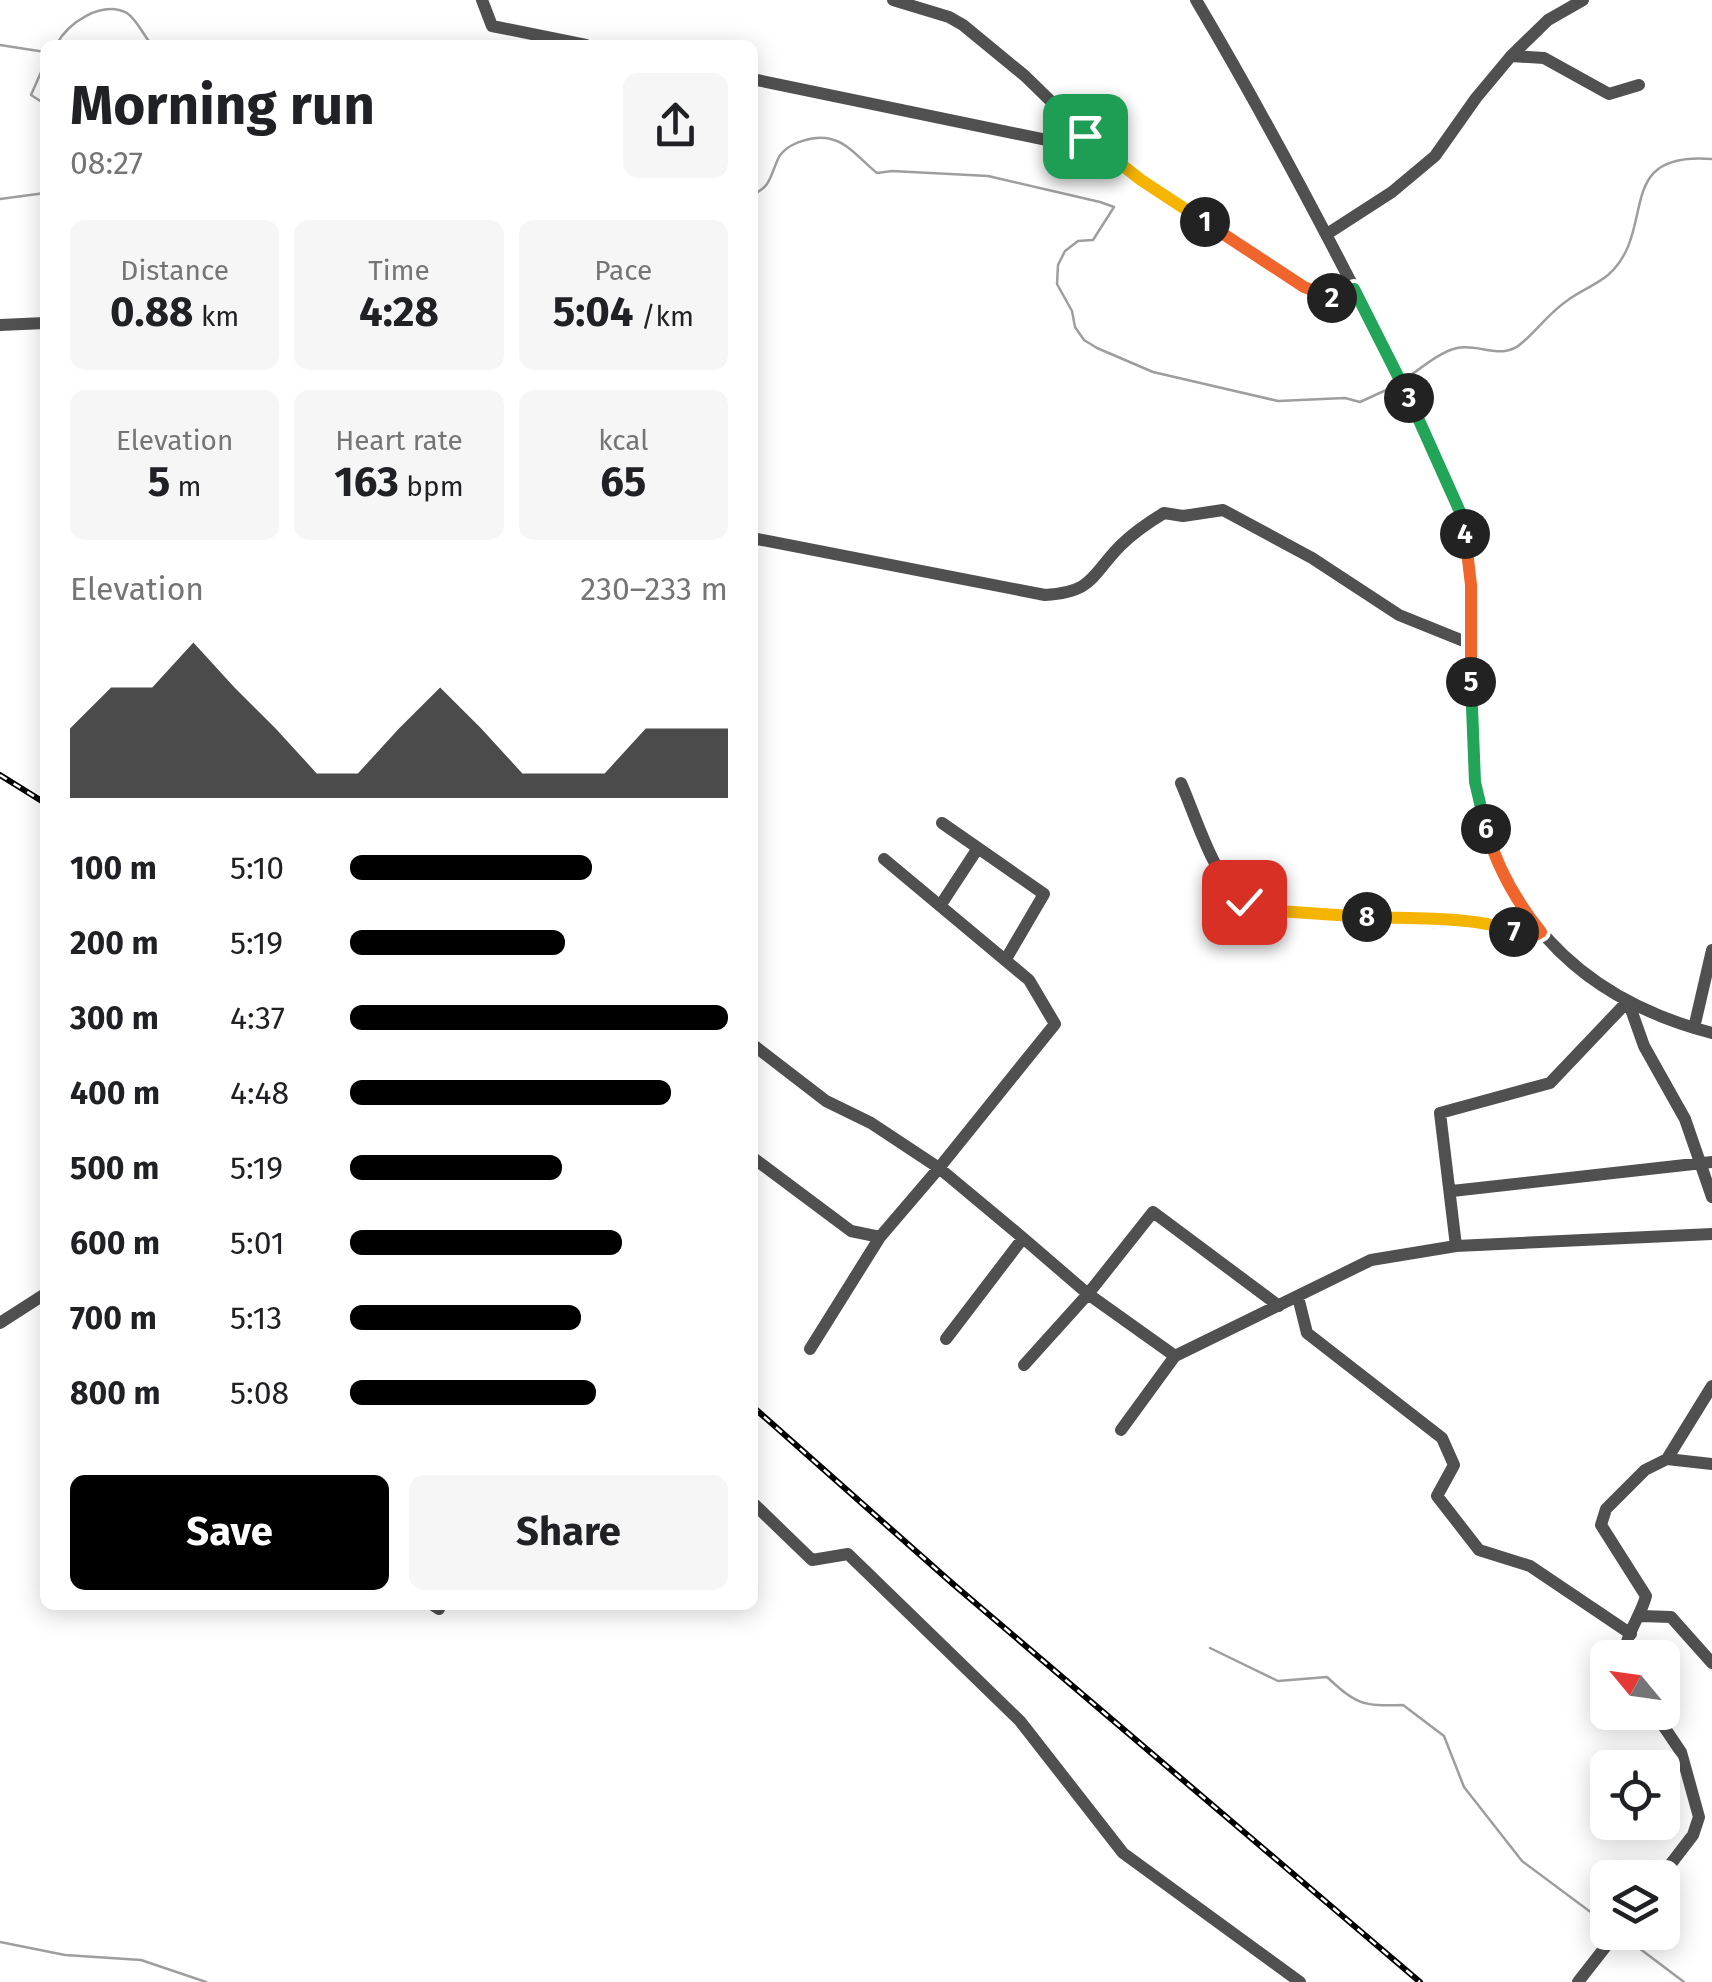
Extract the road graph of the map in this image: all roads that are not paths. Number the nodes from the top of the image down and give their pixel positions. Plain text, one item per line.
1 (482, 0) edge
2 (892, 0) edge
3 (1196, 0) edge
4 (1584, 0) edge
5 (561, 40) edge
6 (1511, 56) junction
7 (758, 80) edge
8 (1639, 85) dead end
9 (1102, 151) junction
10 (1328, 234) junction
11 (1354, 289) junction
12 (40, 323) edge
13 (0, 325) edge
14 (758, 539) edge
15 (1471, 644) junction
16 (1181, 784) dead end
17 (942, 823) dead end
18 (978, 848) junction
19 (884, 859) dead end
20 (940, 906) junction
21 (1541, 932) junction
22 (1712, 950) edge
23 (1006, 959) junction
24 (1628, 1001) junction
25 (1694, 1028) junction
26 (1712, 1033) edge
27 (758, 1049) edge
28 (758, 1162) edge
29 (1708, 1163) edge
30 (939, 1168) junction
31 (1452, 1190) junction
32 (1712, 1197) edge
33 (1712, 1234) edge
34 (880, 1237) junction
35 (1023, 1238) junction
36 (1456, 1246) junction
37 (1088, 1294) junction
38 (40, 1297) edge
39 (1298, 1297) junction
40 (1279, 1306) junction
41 (0, 1324) edge
42 (946, 1339) dead end
43 (810, 1349) dead end
44 (1175, 1356) junction
45 (1024, 1365) dead end
46 (1712, 1386) edge
47 (1120, 1430) dead end
48 (1667, 1459) junction
49 (1712, 1464) edge
50 (758, 1508) edge
51 (1641, 1616) junction
52 (1631, 1634) junction
53 (1628, 1640) edge
54 (1712, 1663) edge
55 (1666, 1730) edge
56 (1674, 1860) edge
57 (1603, 1950) edge
58 (1300, 1982) edge
59 (1578, 1982) edge

1 - 5 street
2 - 9 street
3 - 10 street
4 - 6 street
6 - 8 street
6 - 10 street
7 - 9 street
9 - 11 street
10 - 11 street
11 - 15 street
12 - 13 street
14 - 15 street
15 - 21 street
16 - 21 street
17 - 18 street
18 - 20 street
18 - 23 street
19 - 20 street
20 - 23 street
21 - 24 street
22 - 25 street
23 - 30 street
24 - 25 street
24 - 29 street
24 - 31 street
25 - 26 street
27 - 30 street
28 - 34 street
29 - 31 street
29 - 32 street
30 - 34 street
30 - 35 street
31 - 36 street
33 - 36 street
34 - 43 street
35 - 37 street
35 - 42 street
36 - 39 street
37 - 40 street
37 - 44 street
37 - 45 street
38 - 41 street
39 - 40 street
39 - 52 street
40 - 44 street
44 - 47 street
46 - 48 street
48 - 49 street
48 - 51 street
50 - 58 street
51 - 52 street
51 - 54 street
52 - 53 street
55 - 56 street
57 - 59 street

